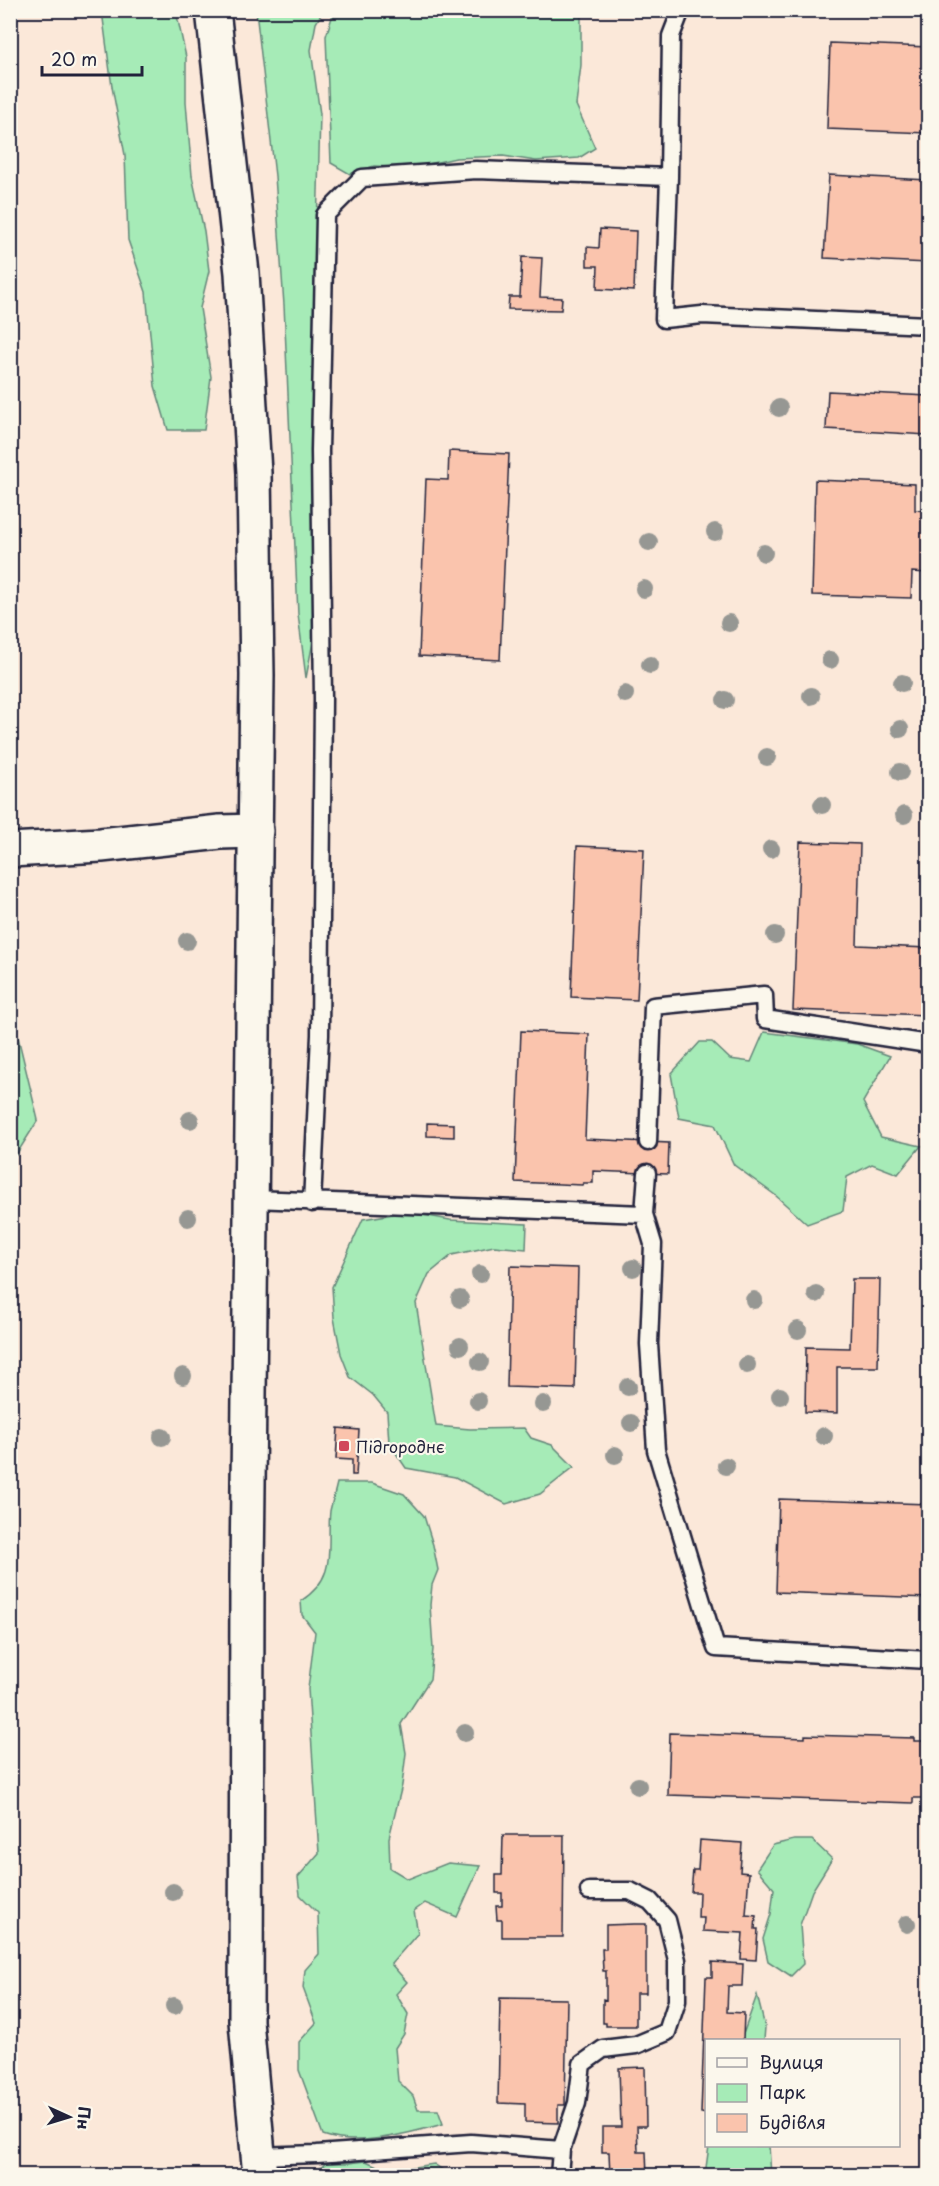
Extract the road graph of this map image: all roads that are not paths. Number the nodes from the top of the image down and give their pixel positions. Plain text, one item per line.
1 (213, 10) edge
2 (681, 10) edge
3 (669, 177) junction
4 (928, 326) edge
5 (256, 831) junction
6 (10, 850) edge
7 (928, 1044) edge
8 (648, 1142) dead end
9 (647, 1173) dead end
10 (253, 1200) junction
11 (312, 1203) junction
12 (644, 1214) junction
13 (928, 1660) edge
14 (589, 1890) dead end
15 (561, 2150) junction
16 (259, 2166) edge
17 (559, 2175) edge

1 - 5 main road
2 - 3 lane
3 - 4 lane
3 - 11 lane
5 - 6 main road
5 - 10 main road
7 - 8 lane
9 - 12 lane
10 - 11 lane
10 - 16 main road
11 - 12 lane
12 - 13 lane
14 - 15 lane
15 - 16 lane
15 - 17 lane

